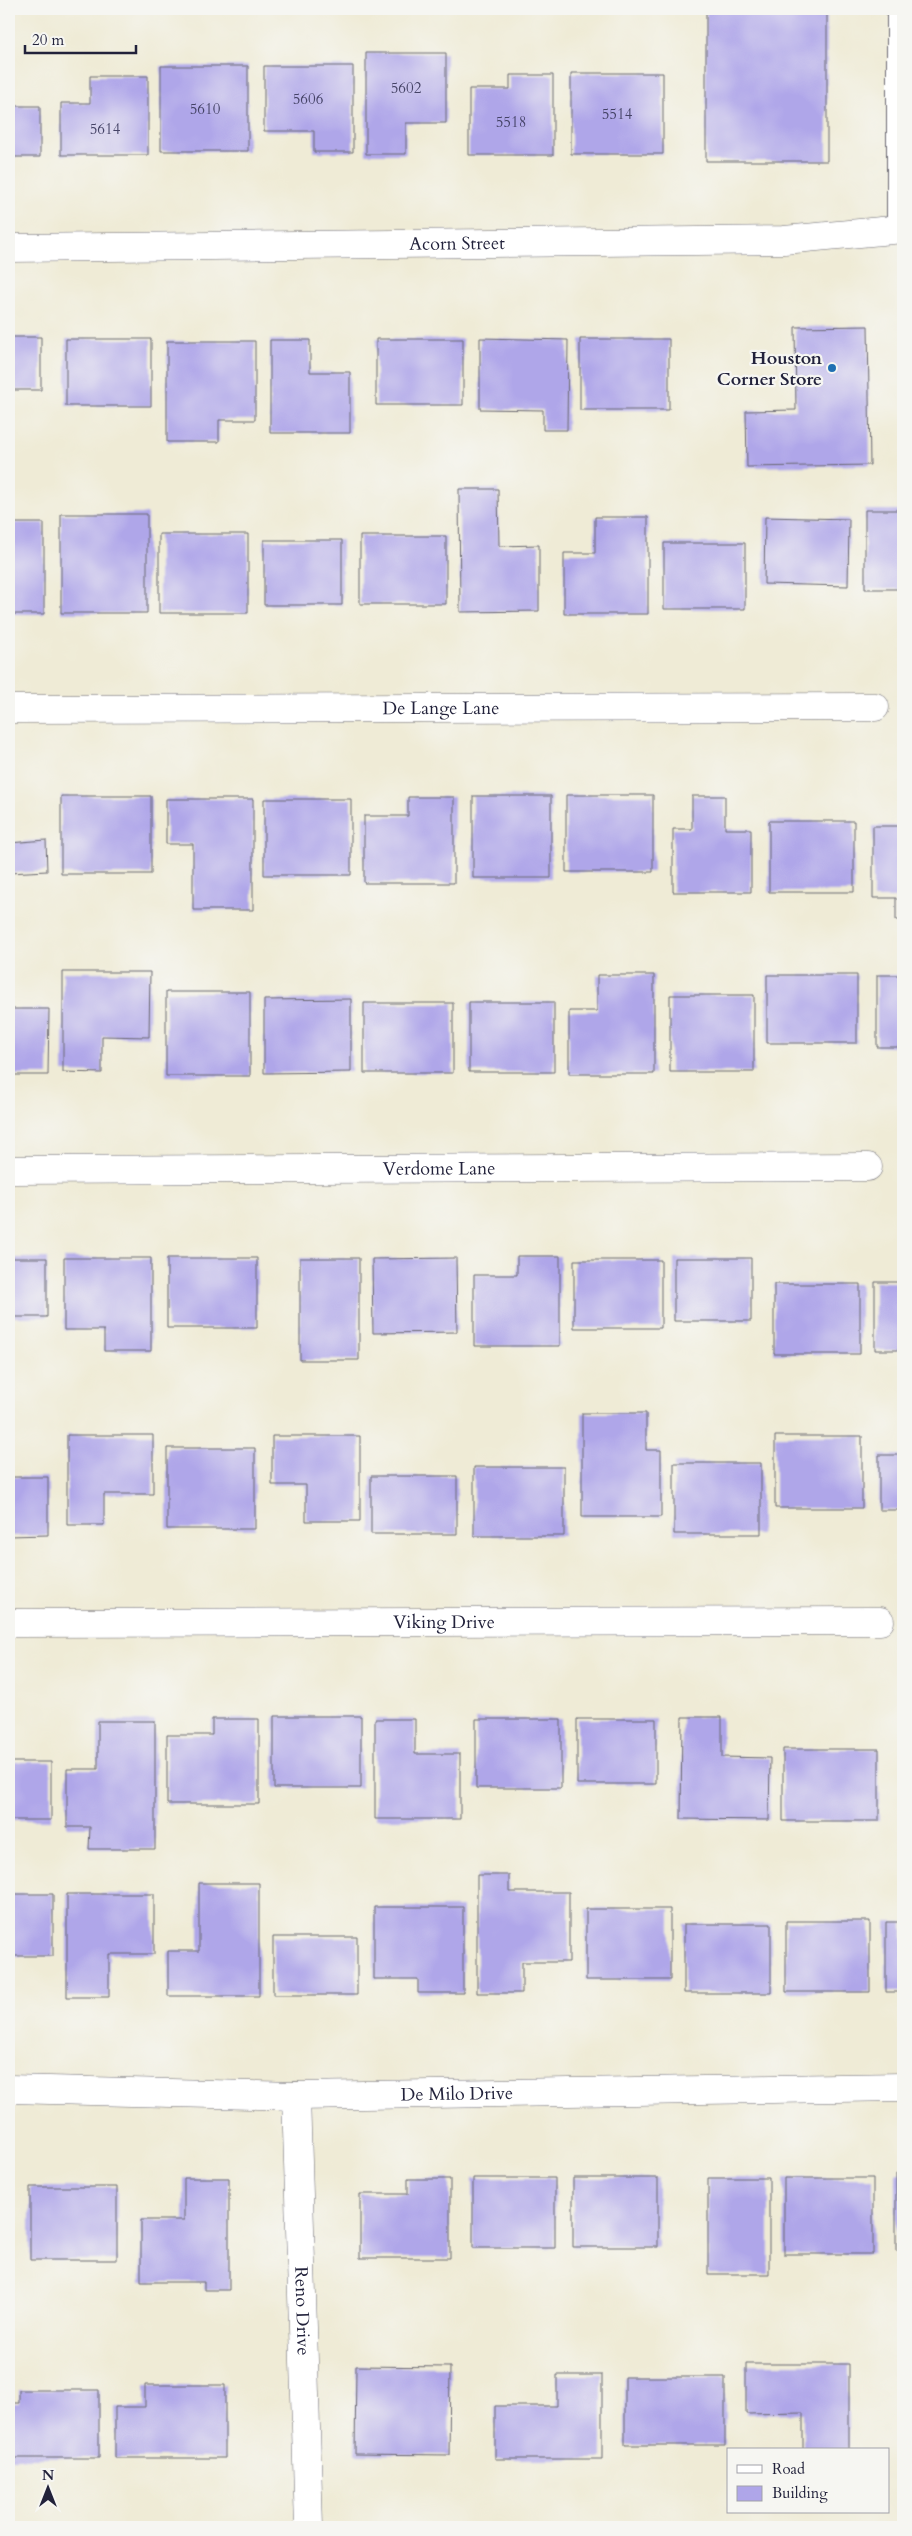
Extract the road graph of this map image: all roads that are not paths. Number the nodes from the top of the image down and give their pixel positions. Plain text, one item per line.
1 (895, 9) edge
2 (899, 229) edge
3 (9, 248) edge
4 (875, 706) dead end
5 (9, 709) edge
6 (868, 1167) dead end
7 (9, 1170) edge
8 (880, 1621) dead end
9 (9, 1622) edge
10 (903, 2087) edge
11 (9, 2089) edge
12 (296, 2096) junction
13 (309, 2527) edge

1 - 2 lane
2 - 3 street, Acorn Street
4 - 5 street, De Lange Lane
6 - 7 street, Verdome Lane
8 - 9 street, Viking Drive
10 - 12 street, De Milo Drive
11 - 12 street, De Milo Drive
12 - 13 street, Reno Drive

